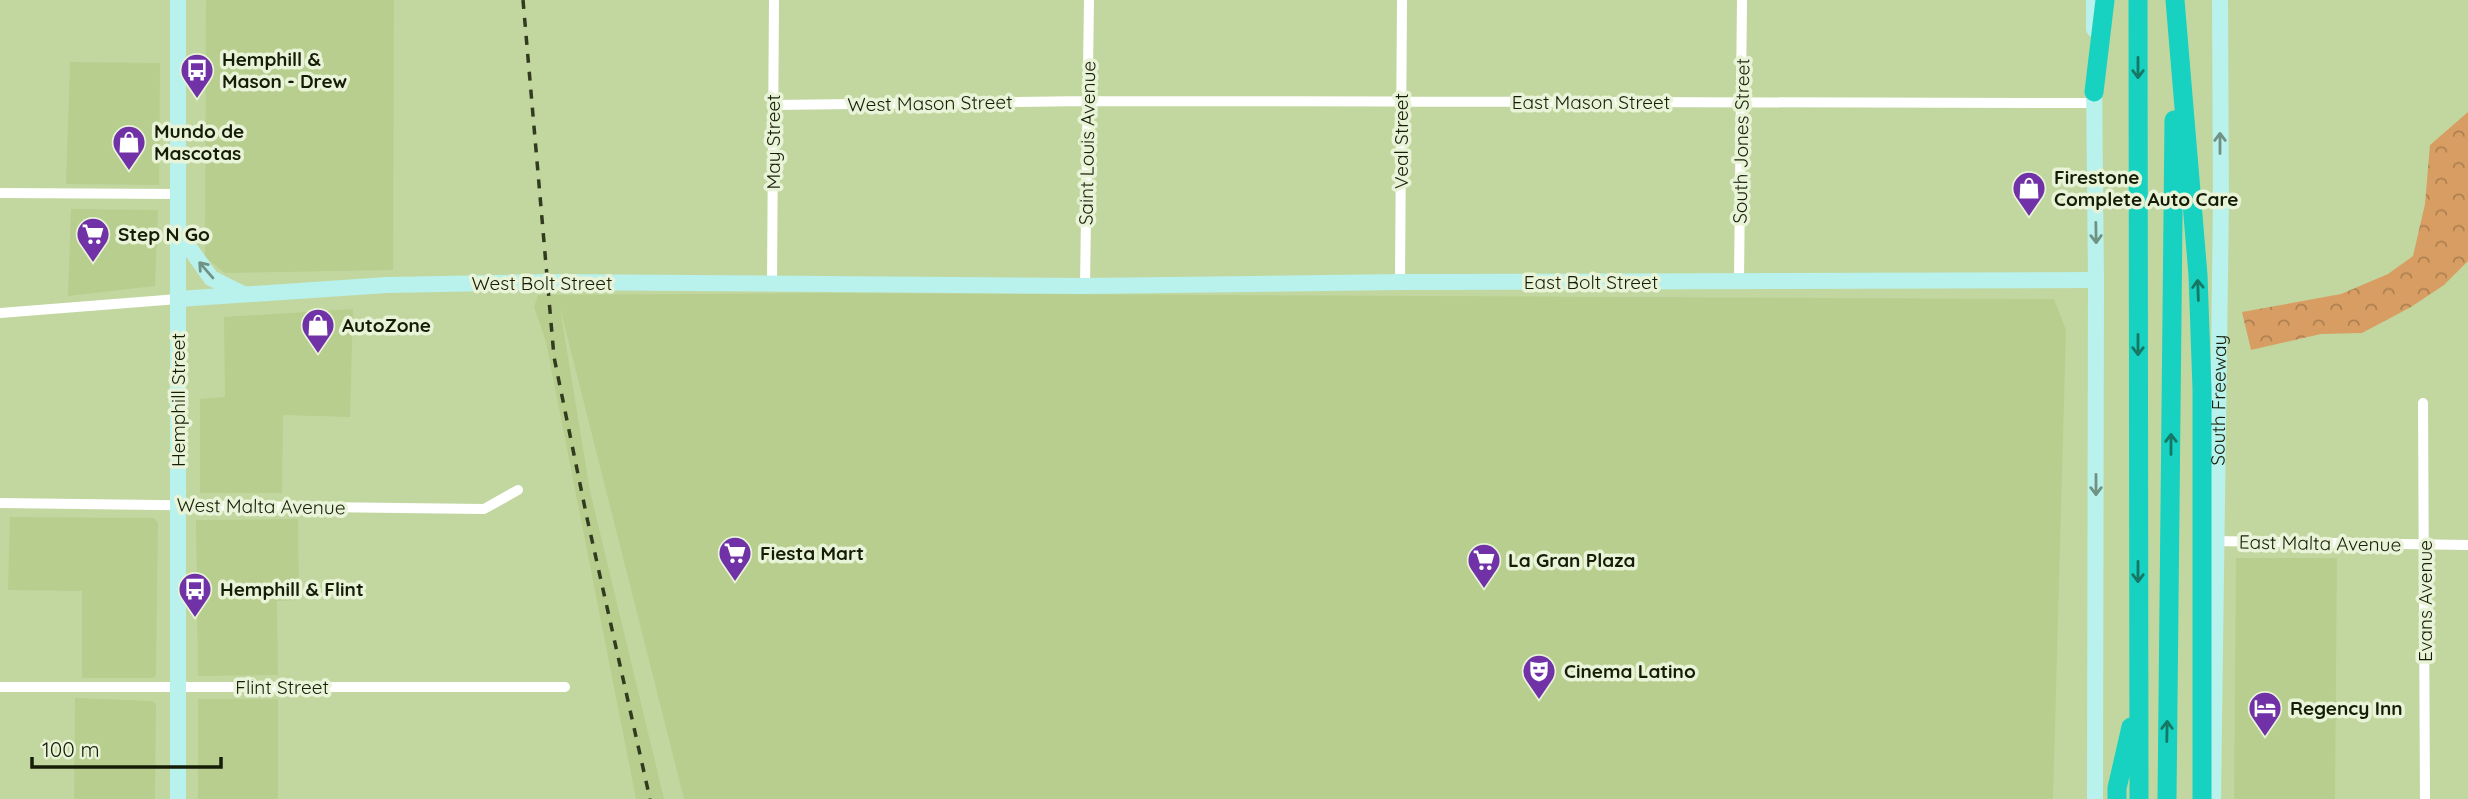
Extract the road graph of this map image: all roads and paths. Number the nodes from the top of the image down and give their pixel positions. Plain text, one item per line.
1 (178, 0) edge
2 (774, 0) edge
3 (1089, 0) edge
4 (1402, 0) edge
5 (1742, 0) edge
6 (2094, 0) edge
7 (2105, 0) edge
8 (2137, 0) edge
9 (2175, 0) edge
10 (2220, 0) edge
11 (2094, 97) junction
12 (1087, 101) junction
13 (1401, 102) junction
14 (1741, 102) junction
15 (773, 105) junction
16 (0, 193) edge
17 (179, 194) junction
18 (179, 233) junction
19 (2096, 280) junction
20 (1740, 281) junction
21 (1399, 282) junction
22 (772, 284) junction
23 (1085, 286) junction
24 (245, 295) junction
25 (178, 299) junction
26 (0, 313) edge
27 (2423, 403) dead end
28 (518, 491) dead end
29 (0, 503) edge
30 (177, 505) junction
31 (2214, 541) junction
32 (2425, 544) junction
33 (2468, 545) edge
34 (0, 687) edge
35 (178, 687) junction
36 (565, 687) dead end
37 (2138, 692) junction
38 (177, 799) edge
39 (2095, 799) edge
40 (2117, 799) edge
41 (2139, 799) edge
42 (2167, 799) edge
43 (2202, 799) edge
44 (2213, 799) edge
45 (2424, 799) edge

1 - 17 main road, Hemphill Street
2 - 15 street, May Street
3 - 12 street, Saint Louis Avenue
4 - 13 street, Veal Street
5 - 14 street, South Jones Street
6 - 11 main road
7 - 11 highway
8 -> 37 highway
42 -> 9 highway
43 -> 9 highway
31 -> 10 main road, South Freeway
11 - 14 street, East Mason Street
11 -> 19 main road
12 - 13 street, East Mason Street
12 - 15 street, West Mason Street
12 - 23 street, Saint Louis Avenue
13 - 14 street, East Mason Street
13 - 21 street, Veal Street
14 - 20 street, South Jones Street
15 - 22 street, May Street
16 - 17 street
17 - 18 main road, Hemphill Street
24 -> 18 main road
18 - 25 main road, Hemphill Street
19 - 20 main road, East Bolt Street
19 -> 39 main road
20 - 21 main road, East Bolt Street
21 - 23 main road, East Bolt Street
22 - 23 main road, West Bolt Street
22 - 24 main road, West Bolt Street
24 - 25 main road, West Bolt Street
25 - 26 street, West Bolt Street
25 - 30 main road, Hemphill Street
27 - 32 street, Evans Avenue
28 - 30 street, West Malta Avenue
29 - 30 street, West Malta Avenue
30 - 35 main road, Hemphill Street
31 - 32 street, East Malta Avenue
31 - 44 main road, South Freeway
32 - 33 street, East Malta Avenue
32 - 45 street, Evans Avenue
34 - 35 street, Flint Street
35 - 36 street, Flint Street
35 - 38 main road, Hemphill Street
37 - 40 highway
37 - 41 highway

